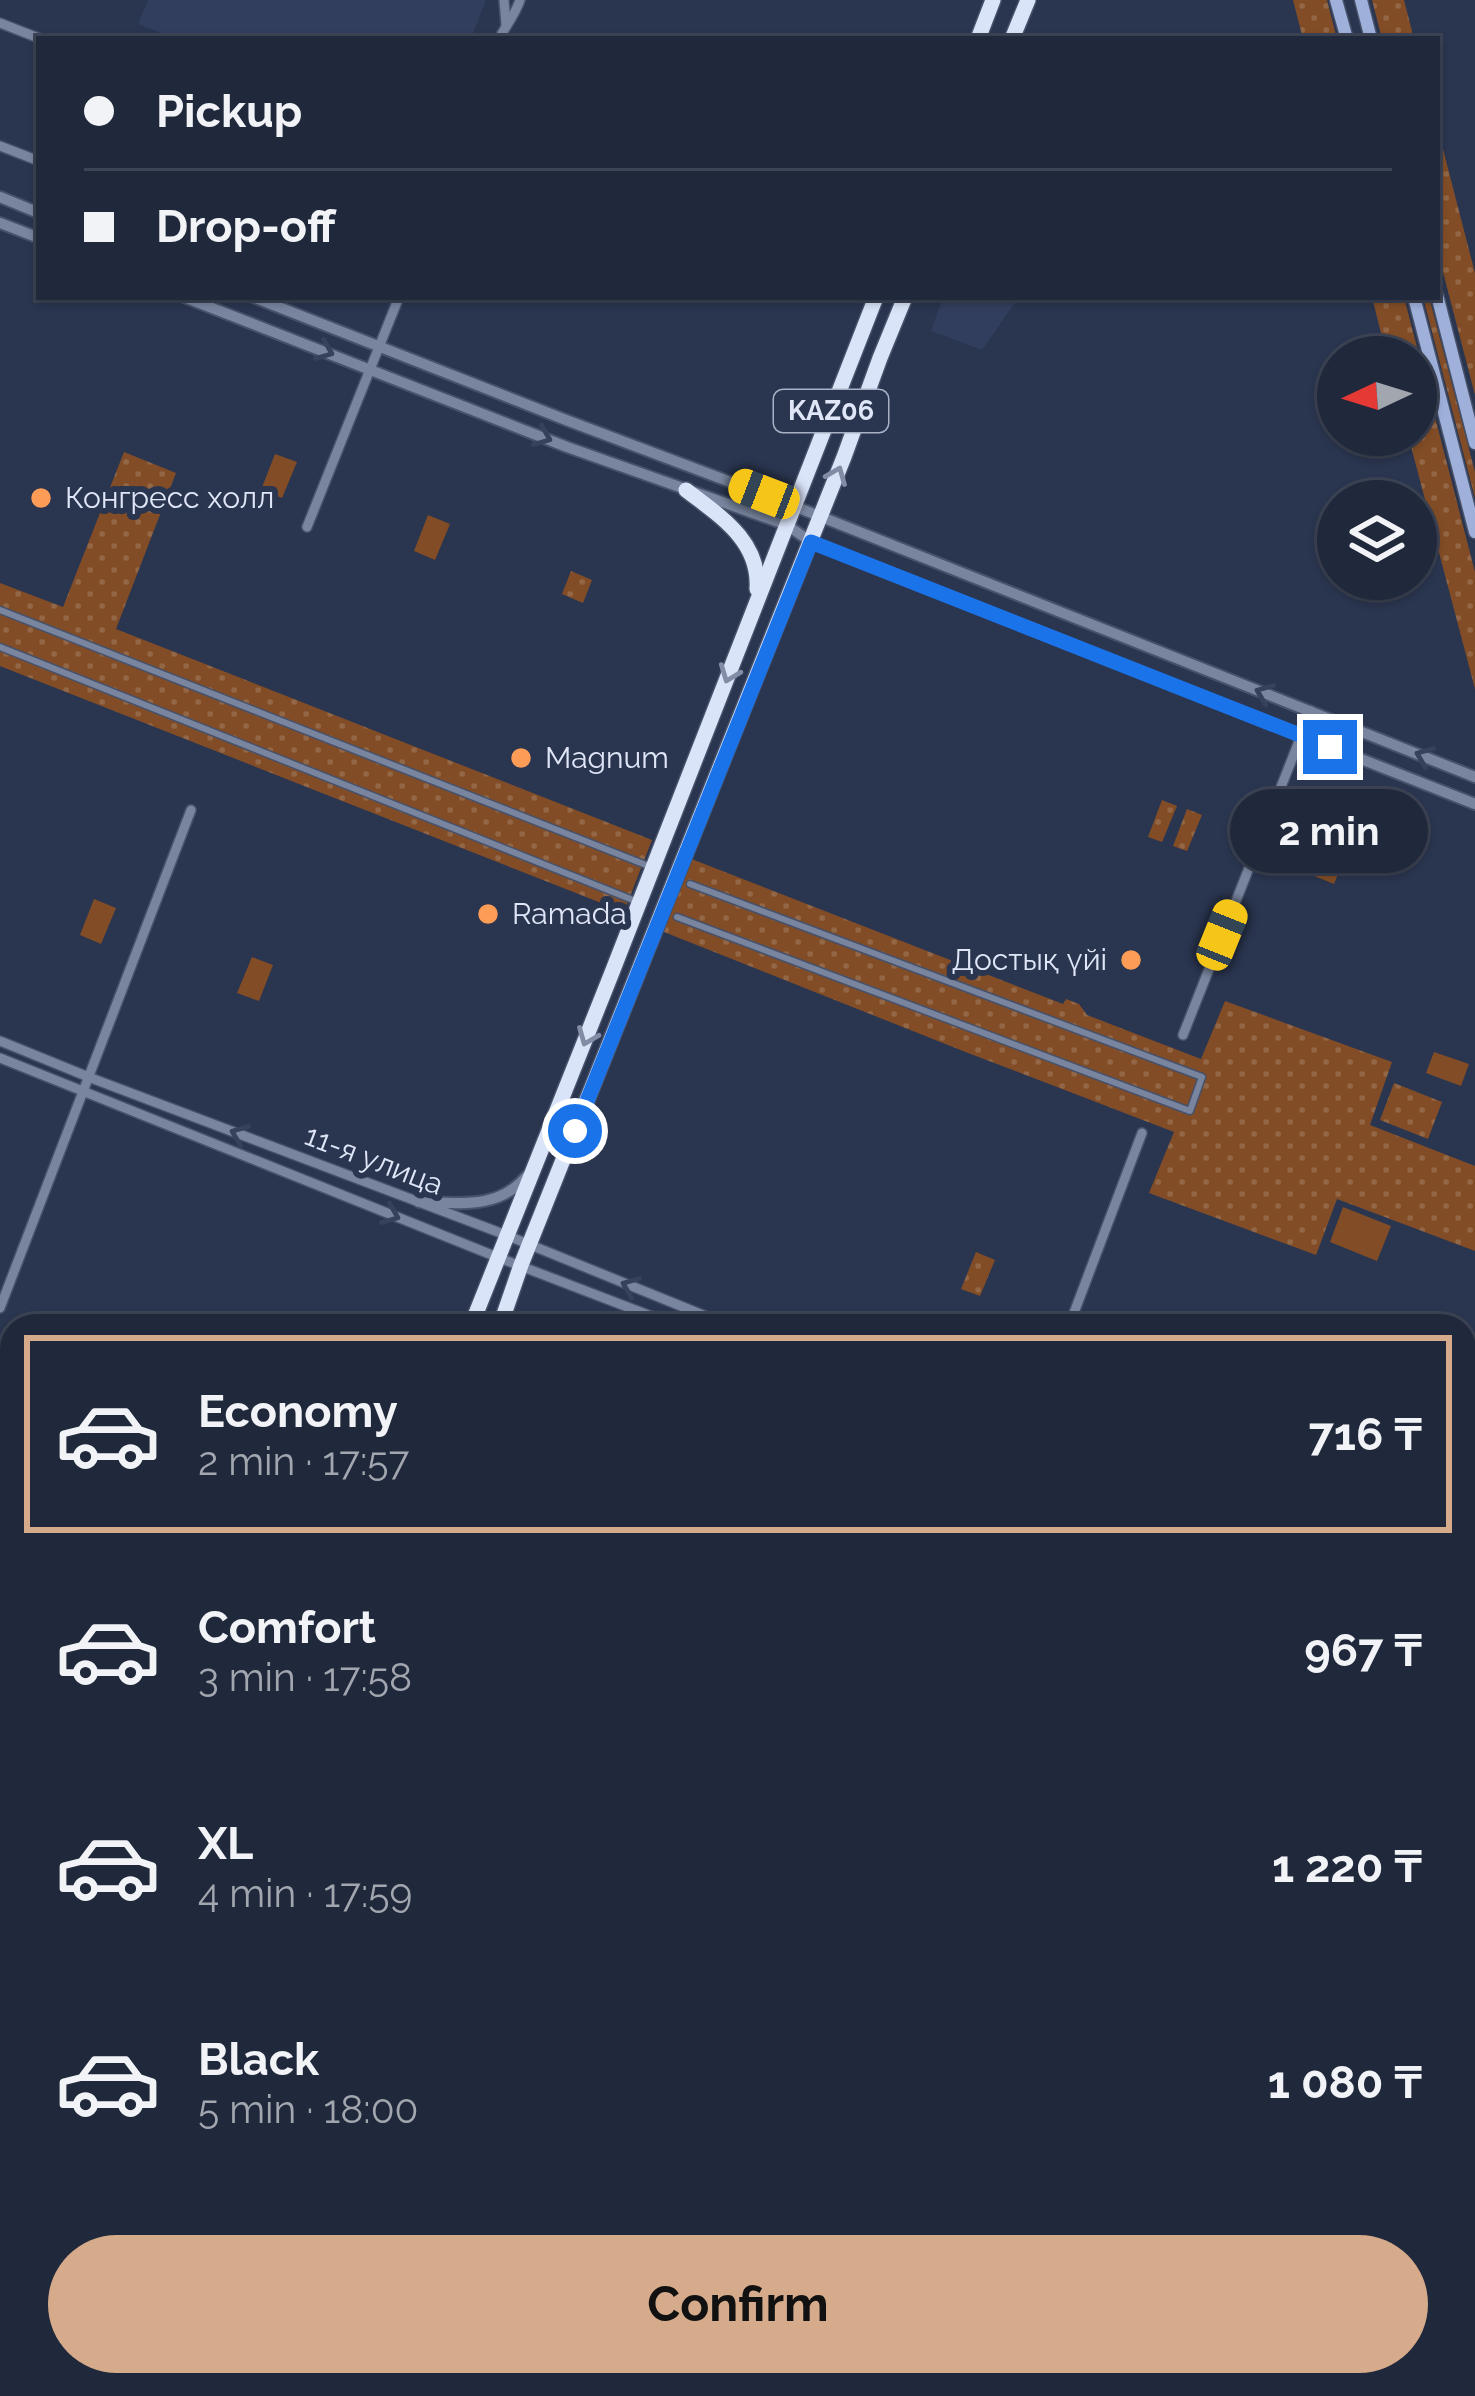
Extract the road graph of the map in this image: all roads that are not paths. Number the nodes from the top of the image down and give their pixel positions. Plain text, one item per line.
1 (503, 0) edge
2 (520, 0) edge
3 (993, 0) edge
4 (1028, 0) edge
5 (1336, 0) edge
6 (1361, 0) edge
7 (0, 22) edge
8 (506, 26) junction
9 (501, 36) edge
10 (979, 36) edge
11 (1013, 36) edge
12 (1346, 36) edge
13 (1370, 36) edge
14 (36, 37) edge
15 (0, 146) edge
16 (36, 160) edge
17 (0, 197) edge
18 (36, 212) edge
19 (0, 223) edge
20 (36, 237) edge
21 (192, 300) edge
22 (261, 300) edge
23 (398, 300) edge
24 (875, 300) edge
25 (904, 300) edge
26 (1415, 300) edge
27 (1438, 300) edge
28 (379, 346) junction
29 (370, 369) junction
30 (1475, 443) edge
31 (686, 490) junction
32 (794, 506) junction
33 (820, 516) junction
34 (787, 526) junction
35 (307, 527) dead end
36 (1475, 532) edge
37 (811, 542) junction
38 (756, 604) junction
39 (0, 610) edge
40 (0, 647) edge
41 (1311, 711) junction
42 (1301, 736) junction
43 (1475, 776) edge
44 (1475, 804) edge
45 (191, 810) dead end
46 (646, 865) dead end
47 (691, 884) dead end
48 (633, 900) dead end
49 (677, 917) dead end
50 (1183, 1035) dead end
51 (0, 1041) edge
52 (0, 1058) edge
53 (91, 1078) junction
54 (85, 1092) junction
55 (1142, 1133) dead end
56 (533, 1169) junction
57 (419, 1202) junction
58 (506, 1235) junction
59 (529, 1246) junction
60 (497, 1258) junction
61 (518, 1272) junction
62 (0, 1308) edge
63 (476, 1314) edge
64 (501, 1314) edge
65 (642, 1314) edge
66 (700, 1314) edge
67 (1074, 1314) edge

1 - 8 street
2 - 8 street
3 - 10 highway
4 - 11 highway
5 - 12 main road
6 - 13 main road
7 - 14 street
8 - 9 street
15 - 16 street
17 - 18 street
19 - 20 street
21 -> 29 street
22 - 28 street
23 - 28 street
24 - 32 highway, KАZ06
33 -> 25 highway, KАZ06
26 - 36 main road
27 - 30 main road
28 - 29 street
28 - 32 street
29 -> 31 street
29 - 35 street
31 - 34 street
31 - 38 highway
32 - 33 street
32 - 34 highway, KАZ06
33 - 37 highway, KАZ06
41 -> 33 street
34 - 37 street
34 - 38 highway, KАZ06
37 - 42 street
37 - 59 highway, KАZ06
38 -> 56 highway, KАZ06
39 - 46 street
40 - 48 street
41 - 42 street
43 -> 41 street
42 - 44 street
42 - 50 street
45 - 53 street
47 - 49 street
51 - 53 street, 11-я улица
52 - 54 street, 11-я улица
53 - 54 street
57 -> 53 street, 11-я улица
54 -> 60 street, 11-я улица
54 - 62 street
55 - 67 street
56 - 57 street
56 - 58 highway, KАZ06
57 - 58 street, 11-я улица
58 - 59 street, 11-я улица
58 - 60 highway, KАZ06
59 - 61 highway, KАZ06
66 -> 59 street, 11-я улица
60 - 61 street, 11-я улица
60 - 63 highway, KАZ06
61 - 64 highway, KАZ06
61 - 65 street, 11-я улица

